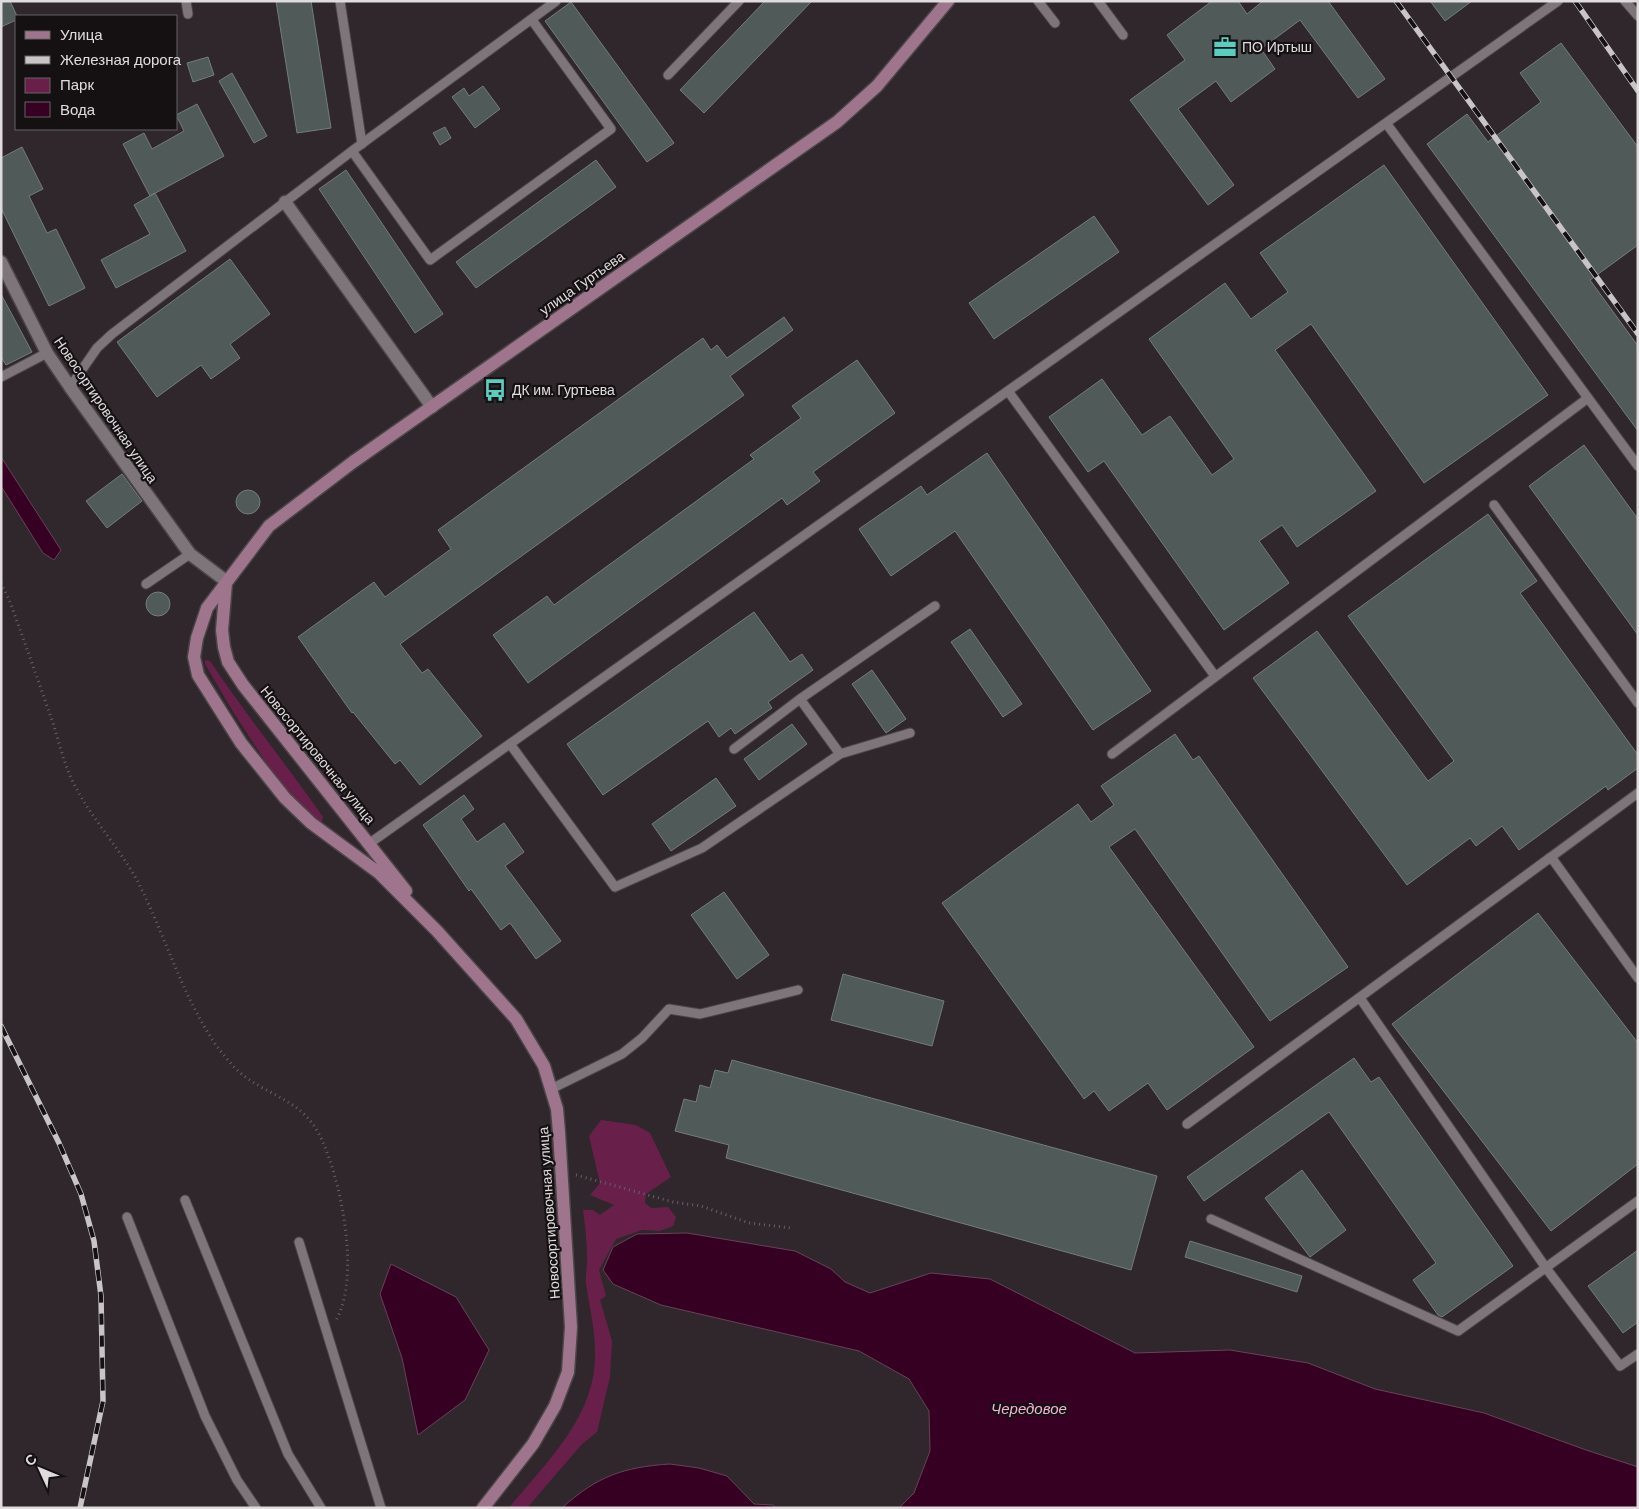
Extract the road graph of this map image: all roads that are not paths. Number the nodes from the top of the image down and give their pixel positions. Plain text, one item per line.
1 (186, 1) edge
2 (340, 1) edge
3 (556, 1) edge
4 (739, 1) edge
5 (948, 1) edge
6 (1038, 1) edge
7 (1098, 1) edge
8 (1558, 1) edge
9 (1625, 1) edge
10 (188, 14) dead end
11 (1638, 16) edge
12 (532, 20) junction
13 (1055, 23) dead end
14 (1124, 35) dead end
15 (668, 76) dead end
16 (1386, 124) junction
17 (362, 144) junction
18 (352, 151) junction
19 (285, 202) junction
20 (1, 262) edge
21 (47, 353) junction
22 (1, 377) edge
23 (70, 387) junction
24 (1008, 391) junction
25 (1588, 398) junction
26 (432, 407) junction
27 (1638, 466) edge
28 (1494, 505) dead end
29 (190, 554) junction
30 (226, 581) junction
31 (146, 584) dead end
32 (936, 606) dead end
33 (1215, 676) junction
34 (800, 699) junction
35 (1638, 704) edge
36 (910, 733) dead end
37 (510, 744) junction
38 (734, 749) dead end
39 (840, 754) junction
40 (1112, 754) dead end
41 (1638, 793) edge
42 (370, 843) junction
43 (1551, 857) junction
44 (437, 931) junction
45 (1638, 978) edge
46 (798, 990) dead end
47 (1360, 998) junction
48 (551, 1089) junction
49 (1187, 1124) dead end
50 (185, 1200) dead end
51 (1638, 1202) edge
52 (127, 1217) dead end
53 (1211, 1219) dead end
54 (299, 1242) dead end
55 (1546, 1268) junction
56 (1638, 1354) edge
57 (256, 1508) edge
58 (322, 1508) edge
59 (380, 1508) edge
60 (483, 1508) edge

1 - 10 lane
2 - 17 lane
3 - 12 lane
4 - 15 lane
5 - 26 main road, улица Гуртьева
6 - 13 lane
7 - 14 lane
8 - 16 lane
9 - 11 lane
12 - 17 lane
12 - 18 lane
16 - 24 lane
16 - 25 lane
17 - 18 lane
18 - 19 lane
19 - 23 lane
19 - 26 street
20 - 21 street, Новосортировочная улица
21 - 22 lane
21 - 23 street, Новосортировочная улица
23 - 29 street, Новосортировочная улица
24 - 33 lane
24 - 37 lane
25 - 27 lane
25 - 33 lane
26 - 30 main road, улица Гуртьева
28 - 35 lane
29 - 30 street, Новосортировочная улица
29 - 31 lane
30 - 42 main road, Новосортировочная улица
30 - 44 main road, Новосортировочная улица
32 - 34 lane
33 - 40 lane
34 - 38 lane
34 - 39 lane
36 - 39 lane
37 - 39 lane
37 - 42 lane
41 - 43 lane
42 - 44 main road, Новосортировочная улица
43 - 45 lane
43 - 47 lane
44 - 48 main road, Новосортировочная улица
46 - 48 lane
47 - 49 lane
47 - 55 lane
48 - 60 main road, Новосортировочная улица
50 - 58 lane
51 - 55 lane
52 - 57 lane
53 - 55 lane
54 - 59 lane
55 - 56 lane

